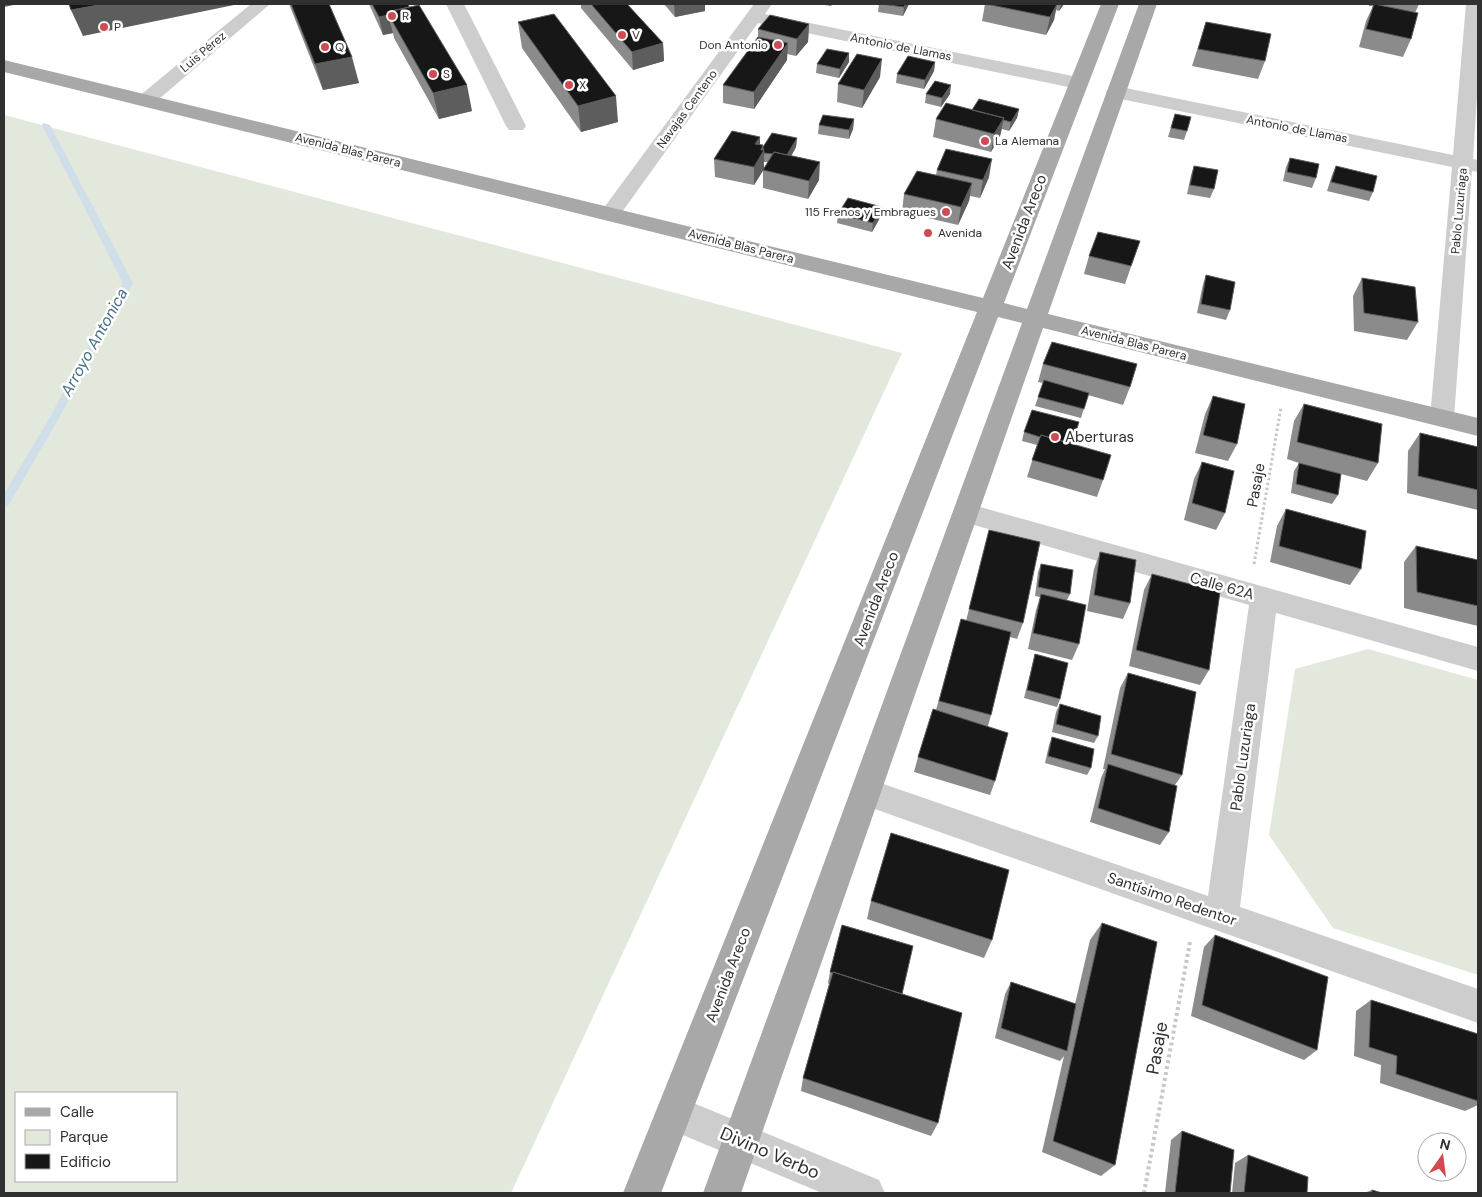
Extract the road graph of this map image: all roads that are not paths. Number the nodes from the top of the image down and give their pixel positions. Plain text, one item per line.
1 (261, 4) edge
2 (455, 4) edge
3 (1110, 4) edge
4 (1148, 4) edge
5 (1475, 4) edge
6 (758, 10) edge
7 (4, 66) edge
8 (1078, 83) junction
9 (1116, 92) junction
10 (145, 101) junction
11 (516, 126) dead end
12 (1470, 164) edge
13 (610, 214) junction
14 (991, 308) junction
15 (1036, 318) junction
16 (1442, 418) junction
17 (1478, 427) edge
18 (966, 513) junction
19 (1257, 596) junction
20 (1478, 659) edge
21 (866, 792) junction
22 (1209, 911) junction
23 (1478, 1006) edge
24 (674, 1113) junction
25 (741, 1141) junction
26 (642, 1193) edge
27 (722, 1193) edge
28 (866, 1193) edge

1 - 10 street, Luis Pérez
2 - 11 street
3 - 8 main road, Avenida Areco
4 - 9 main road
5 - 12 street, Pablo Luzuriaga
6 - 8 street, Antonio de Llamas
6 - 13 street, Navajas Centeno
7 - 10 main road, Avenida Blas Parera
8 - 14 main road, Avenida Areco
9 - 12 street, Antonio de Llamas
9 - 15 main road
10 - 13 main road, Avenida Blas Parera
12 - 16 street, Pablo Luzuriaga
13 - 14 main road, Avenida Blas Parera
14 - 15 main road, Avenida Blas Parera
14 - 24 main road, Avenida Areco
15 - 16 main road, Avenida Blas Parera
15 - 18 main road
16 - 17 main road, Avenida Blas Parera
18 - 19 street, Calle 62A
18 - 21 main road
19 - 20 street, Calle 62A
19 - 22 street, Pablo Luzuriaga
21 - 22 street, Santísimo Redentor
21 - 25 main road
22 - 23 street, Santísimo Redentor
24 - 25 street, Divino Verbo
24 - 26 main road, Avenida Areco
25 - 27 main road
25 - 28 street, Divino Verbo

